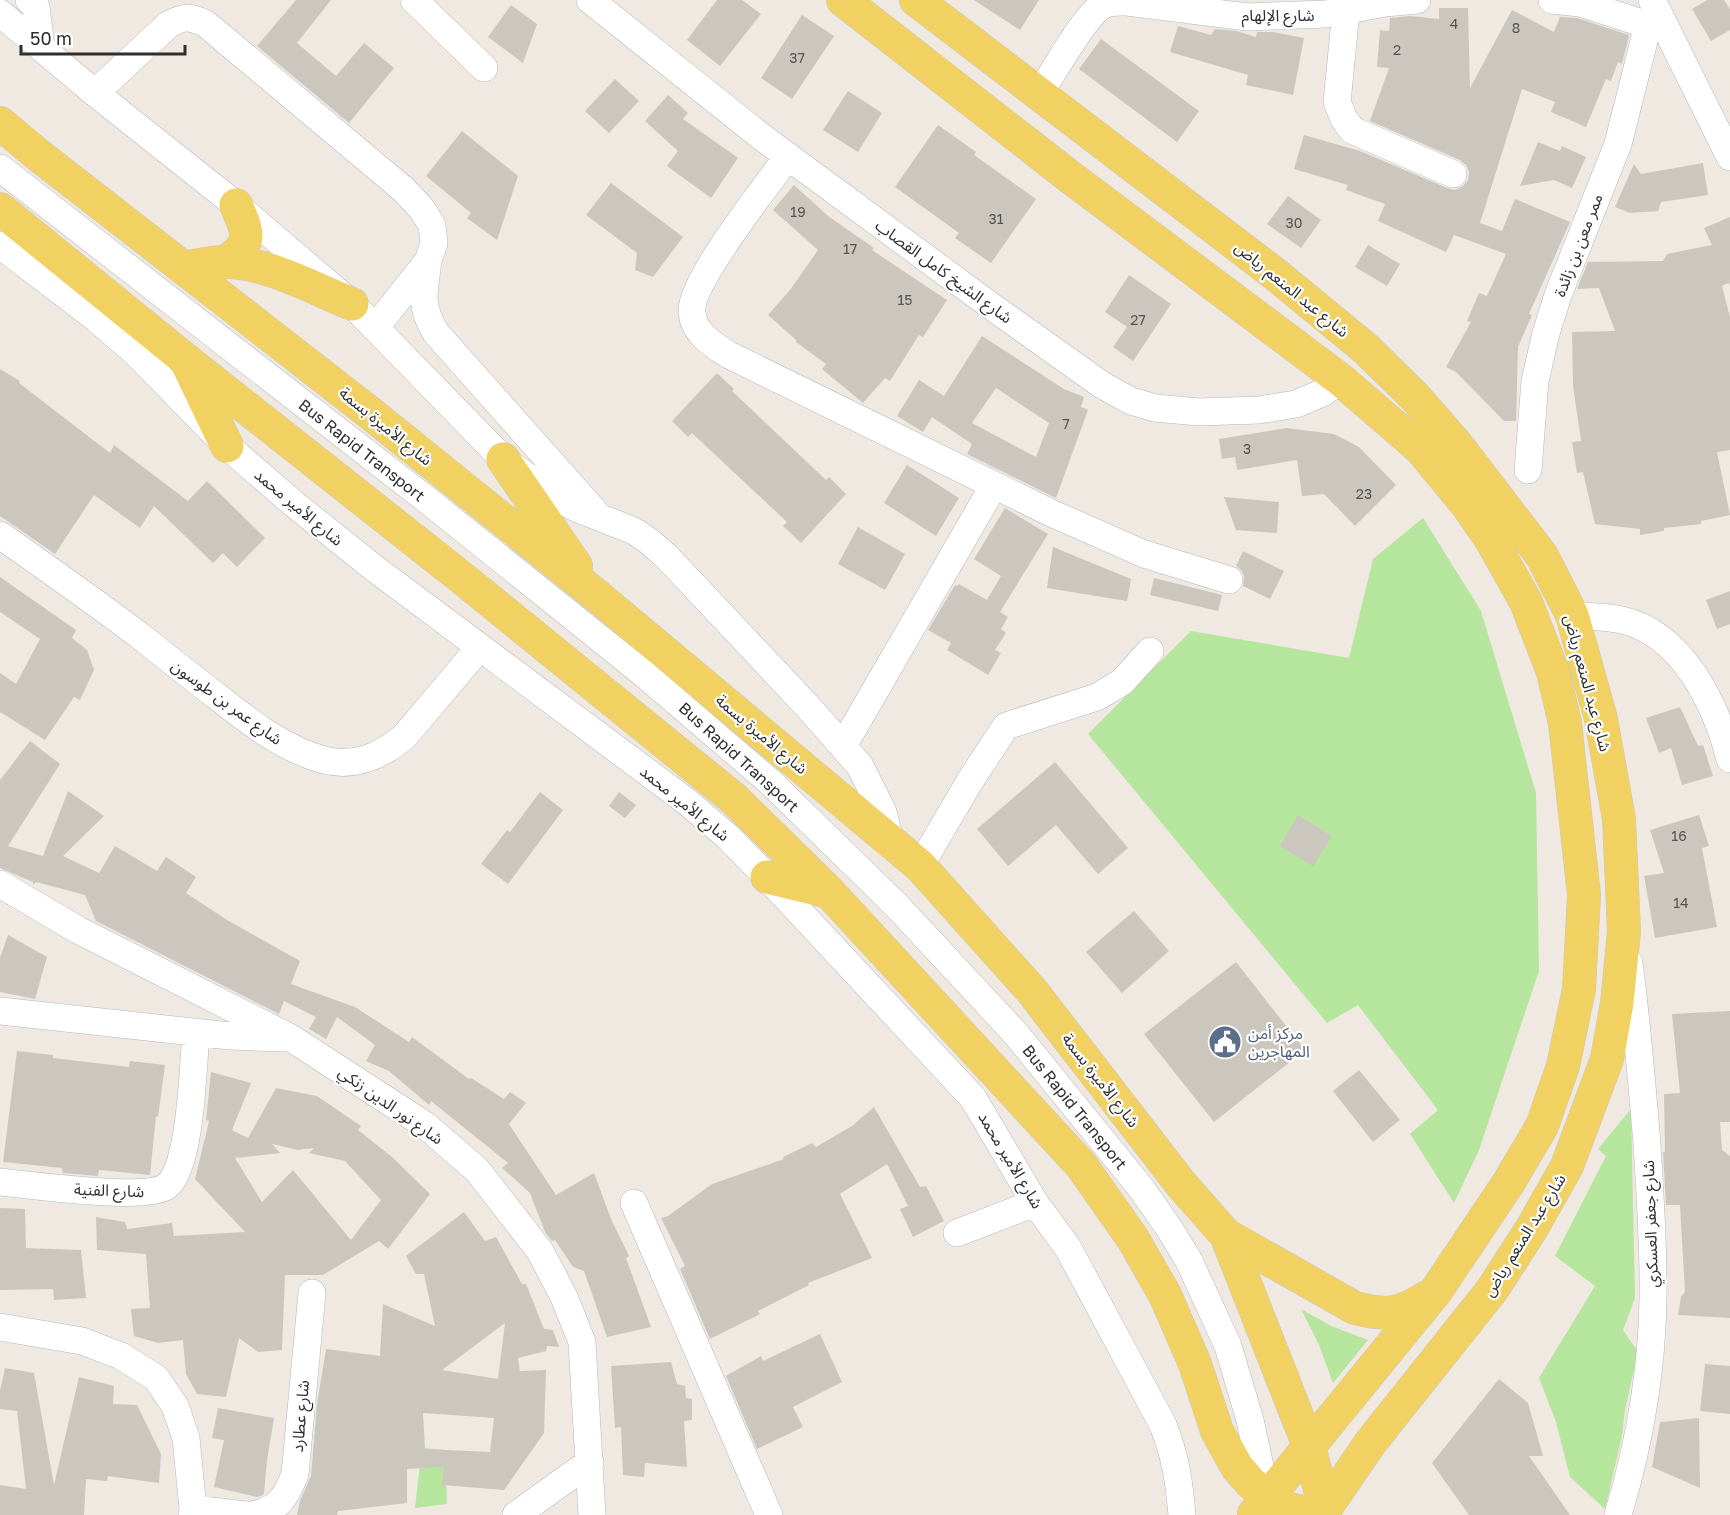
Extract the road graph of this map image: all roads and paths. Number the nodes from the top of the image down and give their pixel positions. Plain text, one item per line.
1 (29, 0) edge
2 (414, 0) edge
3 (590, 0) edge
4 (843, 0) edge
5 (916, 0) edge
6 (1417, 0) edge
7 (1551, 0) edge
8 (1346, 11) junction
9 (0, 13) edge
10 (1655, 18) edge
11 (41, 47) junction
12 (484, 68) dead end
13 (95, 93) junction
14 (1040, 93) junction
15 (0, 123) edge
16 (788, 156) junction
17 (1730, 157) edge
18 (0, 168) edge
19 (1453, 174) dead end
20 (236, 205) junction
21 (0, 209) edge
22 (0, 245) edge
23 (225, 261) junction
24 (428, 261) junction
25 (183, 268) junction
26 (352, 304) junction
27 (375, 328) junction
28 (186, 360) junction
29 (1341, 380) junction
30 (227, 446) junction
31 (503, 459) junction
32 (1528, 470) dead end
33 (993, 487) junction
34 (599, 517) junction
35 (0, 535) edge
36 (1229, 580) dead end
37 (596, 595) junction
38 (1572, 615) junction
39 (480, 647) junction
40 (1150, 651) dead end
41 (843, 746) junction
42 (1730, 759) edge
43 (890, 841) junction
44 (920, 866) junction
45 (767, 877) junction
46 (0, 884) edge
47 (829, 892) junction
48 (1624, 931) junction
49 (0, 1011) edge
50 (196, 1033) junction
51 (291, 1038) junction
52 (0, 1182) edge
53 (634, 1203) dead end
54 (1035, 1203) junction
55 (957, 1233) dead end
56 (1226, 1235) junction
57 (1436, 1291) junction
58 (312, 1293) dead end
59 (0, 1327) edge
60 (1309, 1446) junction
61 (590, 1461) junction
62 (1290, 1511) edge
63 (193, 1512) edge
64 (246, 1515) edge
65 (251, 1515) edge
66 (516, 1515) edge
67 (592, 1515) edge
68 (769, 1515) edge
69 (1182, 1515) edge
70 (1618, 1515) edge

1 - 11 street
2 - 12 street
3 - 16 street, شارع الشيخ كامل القصاب
4 - 29 main road, شارع عبد المنعم رياض
5 - 14 main road, شارع عبد المنعم رياض
6 - 8 street, شارع الإلهام
7 - 10 street
8 - 14 street, شارع الإلهام
8 - 19 street
9 - 11 street
10 - 17 street
10 - 32 street, ممر معن بن زائدة
11 - 13 street
13 - 20 street
13 - 24 street
14 - 38 main road, شارع عبد المنعم رياض
15 - 25 main road, شارع الأميرة بسمة
16 - 29 street, شارع الشيخ كامل القصاب
16 - 33 street
18 - 62 street, Bus Rapid Transport
20 - 23 main road
20 - 26 street
21 - 28 main road
22 - 30 street, شارع الأمير محمد
23 - 25 main road
23 - 26 main road
24 - 27 street
24 - 34 street
25 - 37 main road, شارع الأميرة بسمة
26 - 27 street
27 - 31 street
28 - 30 main road
28 - 47 main road
29 - 57 main road, شارع عبد المنعم رياض
30 - 39 street, شارع الأمير محمد
31 - 34 street
31 - 37 main road
33 - 36 street
33 - 41 street
34 - 41 street
35 - 39 street, شارع عمر بن طوسون
37 - 43 main road, شارع الأميرة بسمة
38 - 42 street
38 - 48 main road, شارع عبد المنعم رياض
39 - 45 street, شارع الأمير محمد
40 - 44 street
41 - 43 street
43 - 44 main road, شارع الأميرة بسمة
44 - 56 main road, شارع الأميرة بسمة
45 - 47 main road
45 - 54 street, شارع الأمير محمد
46 - 51 street
47 - 62 main road
48 - 62 main road, شارع عبد المنعم رياض
48 - 70 street, شارع جعفر العسكري
49 - 50 street, شارع نور الدين زنكي
50 - 51 street, شارع نور الدين زنكي
50 - 52 street, شارع الفنية
51 - 61 street, شارع نور الدين زنكي
53 - 68 street
54 - 55 street
54 - 69 street, شارع الأمير محمد
56 - 57 main road
56 - 60 main road, شارع الأميرة بسمة
57 - 60 main road, شارع عبد المنعم رياض
58 - 65 street, شارع عطارد
59 - 63 street
60 - 62 main road, شارع الأميرة بسمة
60 - 62 main road, شارع عبد المنعم رياض
61 - 66 street
61 - 67 street, شارع نور الدين زنكي
63 - 64 street

